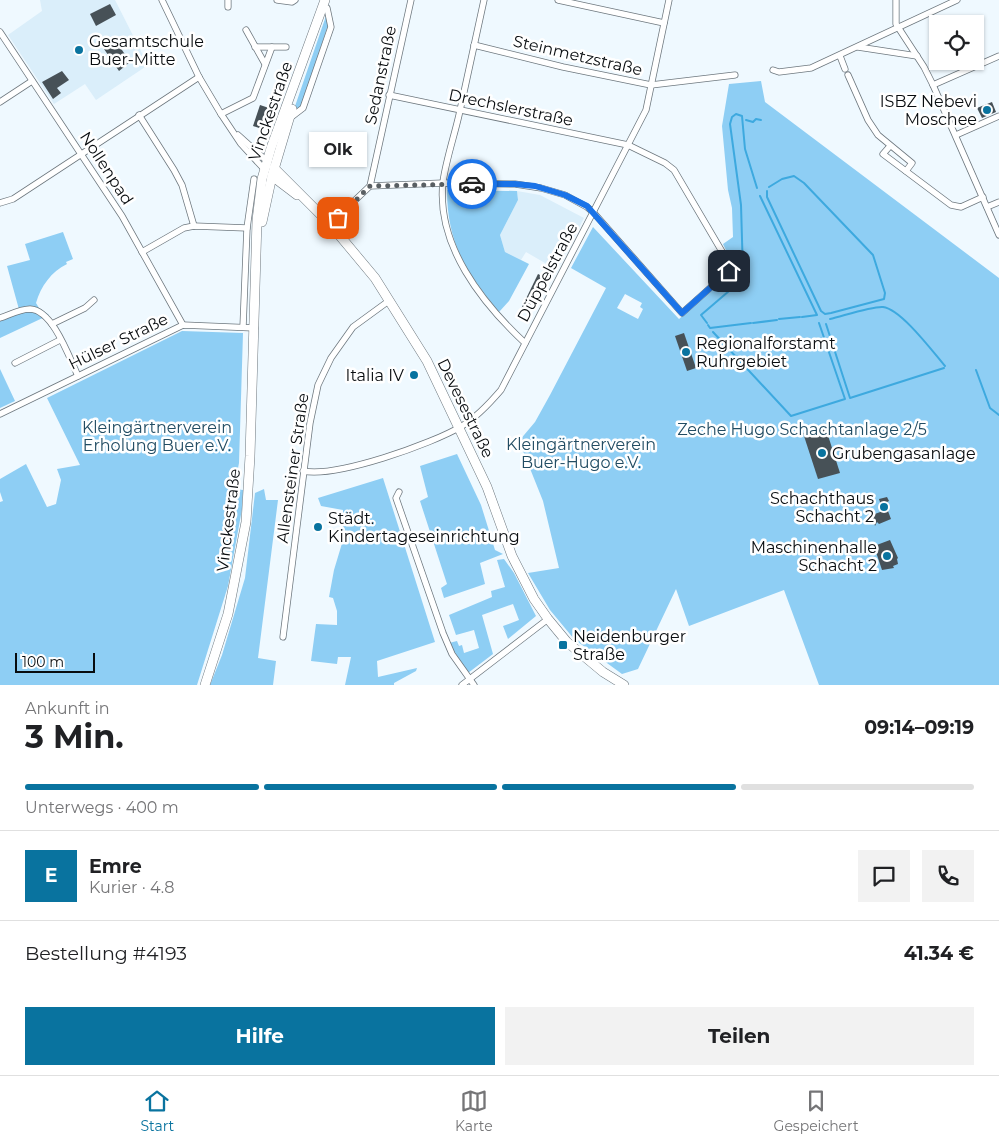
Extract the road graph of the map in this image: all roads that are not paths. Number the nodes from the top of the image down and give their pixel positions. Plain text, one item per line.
1 (162, 0) edge
2 (277, 0) edge
3 (295, 0) edge
4 (410, 0) edge
5 (484, 0) edge
6 (558, 0) edge
7 (669, 0) edge
8 (896, 0) edge
9 (957, 0) edge
10 (327, 3) edge
11 (664, 23) junction
12 (899, 28) junction
13 (246, 30) dead end
14 (0, 32) edge
15 (474, 45) junction
16 (255, 47) junction
17 (272, 47) junction
18 (286, 47) dead end
19 (858, 47) junction
20 (840, 56) junction
21 (917, 56) junction
22 (999, 56) edge
23 (265, 64) junction
24 (773, 70) dead end
25 (735, 75) dead end
26 (199, 77) junction
27 (32, 81) junction
28 (651, 85) junction
29 (933, 85) junction
30 (389, 96) junction
31 (0, 102) edge
32 (460, 110) junction
33 (221, 114) junction
34 (139, 115) junction
35 (999, 116) edge
36 (956, 136) junction
37 (628, 145) junction
38 (890, 146) junction
39 (82, 154) junction
40 (269, 169) junction
41 (906, 171) junction
42 (254, 179) dead end
43 (443, 183) junction
44 (370, 186) junction
45 (982, 197) junction
46 (999, 202) edge
47 (0, 203) edge
48 (987, 207) junction
49 (594, 212) junction
50 (330, 224) junction
51 (194, 226) junction
52 (247, 228) junction
53 (999, 235) edge
54 (142, 252) junction
55 (94, 300) dead end
56 (390, 300) junction
57 (0, 318) edge
58 (52, 324) junction
59 (183, 325) junction
60 (243, 327) junction
61 (255, 328) junction
62 (60, 340) junction
63 (525, 343) junction
64 (15, 363) dead end
65 (78, 376) junction
66 (0, 414) edge
67 (460, 427) junction
68 (304, 471) junction
69 (399, 492) dead end
70 (548, 620) junction
71 (283, 638) dead end
72 (470, 679) junction
73 (205, 685) edge
74 (462, 685) edge
75 (474, 685) edge
76 (624, 685) edge

1 - 26 street
2 - 3 street
4 - 30 street, Sedanstraße
5 - 15 street
6 - 11 street
7 - 11 street, Düppelstraße
8 - 12 street
9 - 12 street
10 - 40 main road, Vinckestraße
10 - 40 main road, Vinckestraße
11 - 28 street, Düppelstraße
12 - 19 street
12 - 21 street
13 - 16 street
14 - 27 street, Nollenpad
15 - 28 street, Steinmetzstraße
15 - 32 street
16 - 17 street
16 - 23 street
17 - 18 street
17 - 23 street
19 - 20 street
19 - 21 street
20 - 24 street
20 - 38 street
21 - 29 street
22 - 29 street
23 - 33 street
25 - 28 street, Steinmetzstraße
26 - 33 street
26 - 34 street
27 - 31 street
27 - 39 street, Nollenpad
28 - 37 street, Düppelstraße
29 - 36 street
30 - 32 street, Drechslerstraße
30 - 44 street, Sedanstraße
32 - 37 street, Drechslerstraße
32 - 43 street
33 - 40 street
34 - 39 street
34 - 51 street
35 - 36 street
36 - 45 street
37 - 49 street, Düppelstraße
37 - 49 street, Drechslerstraße
38 - 41 street
38 - 41 street
39 - 47 street
39 - 54 street, Nollenpad
40 - 50 main road, Devesestraße
40 - 61 main road, Vinckestraße
41 - 45 street
42 - 52 street, Vinckestraße
43 - 44 street
43 - 49 street
43 - 63 street
44 - 50 street
45 - 48 street
46 - 48 street
48 - 53 street
49 - 63 street, Düppelstraße
50 - 56 main road, Devesestraße
51 - 52 street
51 - 54 street
52 - 60 street, Vinckestraße
54 - 59 street, Nollenpad
55 - 58 street
56 - 67 main road, Devesestraße
56 - 68 street, Allensteiner Straße
57 - 58 street
58 - 62 street
59 - 60 street, Hülser Straße
59 - 65 street, Hülser Straße
60 - 61 street, Hülser Straße
61 - 73 main road, Vinckestraße
62 - 64 street
62 - 65 street
63 - 67 street, Düppelstraße
65 - 66 street, Hülser Straße
67 - 68 street, Düppelstraße
67 - 70 main road, Devesestraße
68 - 71 street, Allensteiner Straße
69 - 72 street
70 - 72 street
70 - 76 main road, Devesestraße
72 - 74 street
72 - 75 street

